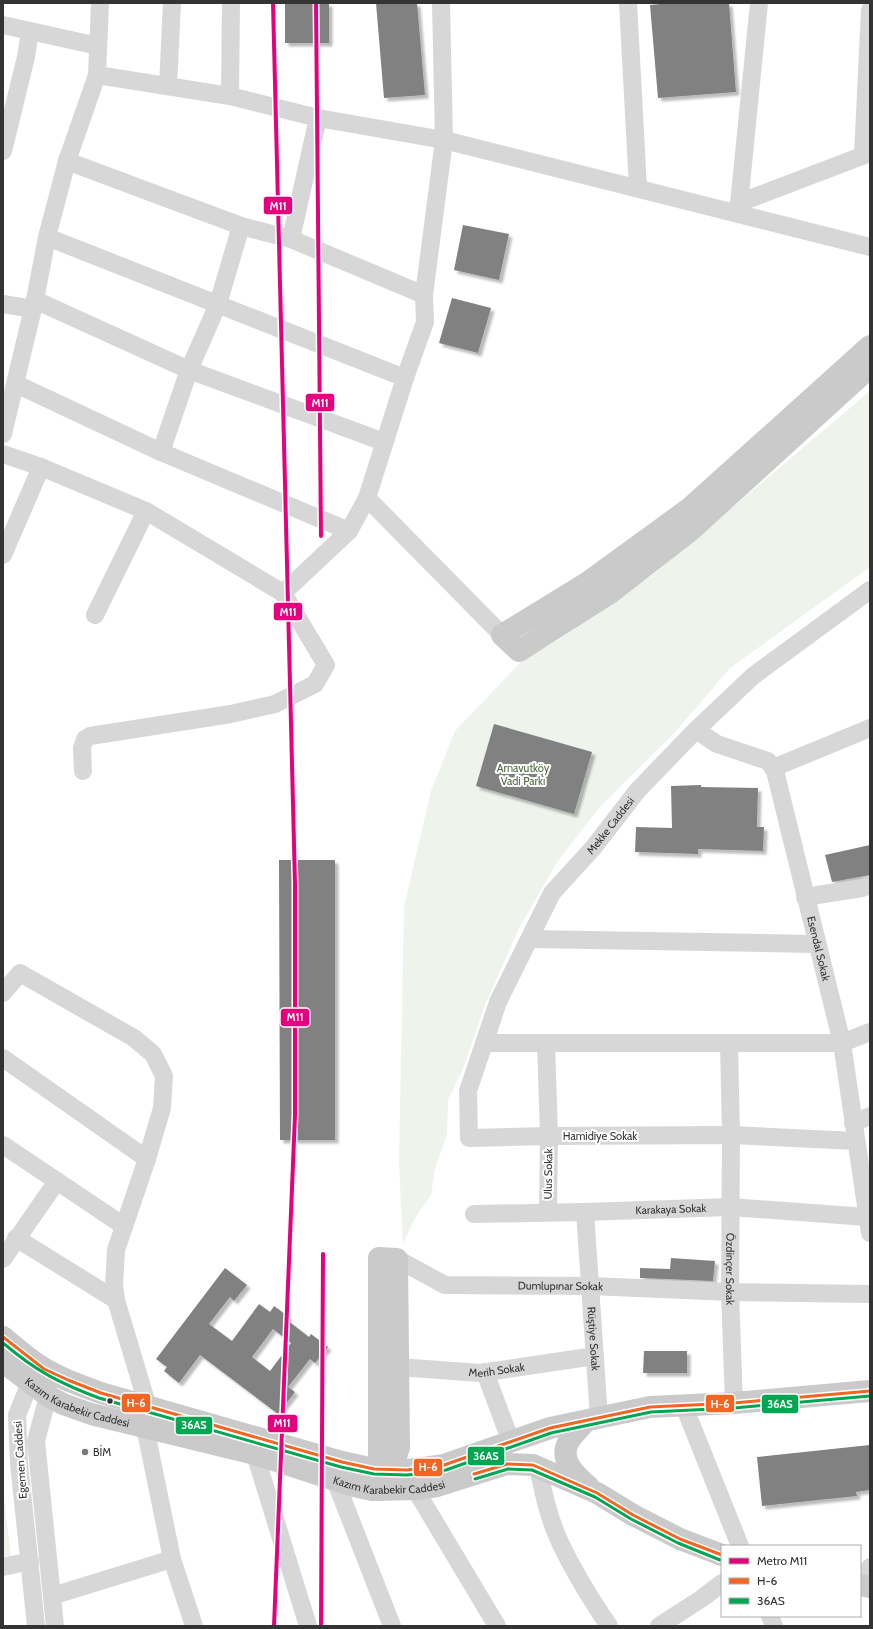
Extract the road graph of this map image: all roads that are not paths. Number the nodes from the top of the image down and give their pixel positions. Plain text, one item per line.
1 (100, 3) edge
2 (172, 3) edge
3 (231, 3) edge
4 (442, 3) edge
5 (628, 3) edge
6 (760, 3) edge
7 (870, 10) edge
8 (3, 25) edge
9 (30, 31) junction
10 (98, 46) junction
11 (97, 75) junction
12 (168, 86) junction
13 (230, 96) junction
14 (318, 118) junction
15 (444, 140) junction
16 (3, 151) edge
17 (866, 154) edge
18 (67, 161) junction
19 (638, 188) junction
20 (739, 208) junction
21 (241, 226) junction
22 (47, 237) junction
23 (291, 239) junction
24 (870, 247) edge
25 (424, 295) junction
26 (3, 304) edge
27 (218, 304) junction
28 (34, 305) junction
29 (870, 346) edge
30 (870, 367) edge
31 (189, 370) junction
32 (405, 378) junction
33 (16, 384) junction
34 (3, 434) edge
35 (384, 442) junction
36 (161, 452) junction
37 (3, 454) edge
38 (41, 467) junction
39 (367, 498) junction
40 (146, 511) junction
41 (349, 531) junction
42 (3, 555) edge
43 (870, 590) edge
44 (282, 593) junction
45 (95, 615) dead end
46 (502, 635) junction
47 (870, 728) edge
48 (696, 730) junction
49 (773, 768) junction
50 (83, 771) dead end
51 (870, 885) edge
52 (805, 897) junction
53 (531, 939) junction
54 (816, 944) junction
55 (3, 992) edge
56 (870, 1032) edge
57 (485, 1043) junction
58 (546, 1043) junction
59 (729, 1043) junction
60 (842, 1043) junction
61 (3, 1058) edge
62 (870, 1116) edge
63 (853, 1123) junction
64 (731, 1135) junction
65 (549, 1136) junction
66 (469, 1138) joint
67 (856, 1141) junction
68 (3, 1144) edge
69 (147, 1159) junction
70 (57, 1181) junction
71 (730, 1207) junction
72 (548, 1212) junction
73 (585, 1212) junction
74 (474, 1214) dead end
75 (869, 1225) edge
76 (124, 1226) junction
77 (16, 1238) junction
78 (3, 1258) edge
79 (388, 1259) junction
80 (590, 1286) junction
81 (730, 1292) junction
82 (870, 1294) edge
83 (116, 1300) junction
84 (3, 1337) edge
85 (595, 1356) junction
86 (3, 1362) edge
87 (398, 1367) junction
88 (485, 1372) junction
89 (38, 1376) junction
90 (870, 1392) edge
91 (48, 1396) junction
92 (734, 1403) junction
93 (684, 1406) junction
94 (147, 1417) junction
95 (592, 1420) junction
96 (512, 1442) junction
97 (255, 1454) junction
98 (538, 1467) junction
99 (383, 1476) junction
100 (335, 1480) junction
101 (415, 1489) junction
102 (597, 1493) junction
103 (740, 1545) edge
104 (721, 1555) edge
105 (172, 1559) junction
106 (30, 1561) junction
107 (3, 1567) edge
108 (721, 1584) edge
109 (52, 1596) junction
110 (36, 1626) edge
111 (55, 1626) edge
112 (194, 1626) edge
113 (308, 1626) edge
114 (392, 1626) edge
115 (497, 1626) edge
116 (609, 1626) edge
117 (659, 1626) edge

1 - 10 street
2 - 12 street
3 - 13 street
4 - 15 street
5 - 19 street
6 - 20 street
7 - 17 street
8 - 9 street
9 - 10 street
9 - 16 street
10 - 11 street
11 - 12 street
11 - 18 street
12 - 13 street
13 - 14 street
14 - 15 street
14 - 23 street
15 - 19 street
15 - 25 street
17 - 20 street
18 - 21 street
18 - 22 street
19 - 20 street
20 - 24 street
21 - 23 street
21 - 27 street
22 - 27 street
22 - 28 street
23 - 25 street
25 - 32 street
26 - 28 street
27 - 31 street
27 - 32 street
28 - 31 street
28 - 33 street
29 - 46 main road
30 - 46 main road
31 - 35 street
31 - 36 street
32 - 35 street
33 - 34 street
33 - 36 street
35 - 39 street
36 - 41 street
37 - 38 street
38 - 40 street
38 - 42 street
39 - 41 street
39 - 46 street
40 - 44 street
40 - 45 street
41 - 44 street
43 - 48 street, Mekke Caddesi
44 - 50 street
47 - 49 street
48 - 49 street
48 - 53 street, Mekke Caddesi
49 - 52 street, Esendal Sokak
51 - 52 street
52 - 54 street, Esendal Sokak
53 - 54 street
53 - 57 street, Mekke Caddesi
54 - 60 street, Esendal Sokak
55 - 69 street
56 - 60 street
57 - 58 street
57 - 66 street, Mekke Caddesi
58 - 59 street
58 - 65 street, Ulus Sokak
59 - 60 street
59 - 64 street, Özdinçer Sokak
60 - 63 street, Esendal Sokak
61 - 69 street
62 - 63 street
63 - 67 street, Esendal Sokak
64 - 65 street, Hamidiye Sokak
64 - 67 street, Hamidiye Sokak
64 - 71 street, Özdinçer Sokak
65 - 66 street, Hamidiye Sokak
65 - 72 street, Ulus Sokak
67 - 75 street, Esendal Sokak
68 - 70 street
69 - 76 street
70 - 76 street
70 - 77 street
71 - 73 street, Karakaya Sokak
71 - 75 street, Karakaya Sokak
71 - 81 street, Özdinçer Sokak
72 - 73 street, Karakaya Sokak
72 - 74 street, Karakaya Sokak
73 - 80 street, Rüştiye Sokak
76 - 83 street
77 - 78 street
77 - 83 street
79 - 80 street, Dumlupınar Sokak
79 - 87 main road
79 - 99 main road
80 - 81 street, Dumlupınar Sokak
80 - 85 street, Rüştiye Sokak
81 - 82 street, Dumlupınar Sokak
81 - 92 street, Özdinçer Sokak
83 - 94 street
84 - 89 main road, Kazım Karabekir Caddesi
85 - 88 street, Merih Sokak
85 - 95 street, Rüştiye Sokak
86 - 89 main road, Kazım Karabekir Caddesi
87 - 88 street, Merih Sokak
87 - 99 main road
88 - 96 street
89 - 91 main road, Kazım Karabekir Caddesi
89 - 94 main road, Kazım Karabekir Caddesi
89 - 106 street, Egemen Caddesi
90 - 92 main road, Kazım Karabekir Caddesi
91 - 94 main road, Kazım Karabekir Caddesi
91 - 109 street, Egemen Caddesi
92 - 93 main road, Kazım Karabekir Caddesi
93 - 95 main road, Kazım Karabekir Caddesi
93 - 103 street
94 - 97 main road, Kazım Karabekir Caddesi
94 - 99 main road, Kazım Karabekir Caddesi
94 - 105 street
95 - 96 main road, Kazım Karabekir Caddesi
95 - 102 main road
96 - 99 main road, Kazım Karabekir Caddesi
97 - 100 main road, Kazım Karabekir Caddesi
97 - 113 street
98 - 101 main road, Kazım Karabekir Caddesi
98 - 102 main road, Kazım Karabekir Caddesi
98 - 116 street
99 - 100 main road, Kazım Karabekir Caddesi
99 - 101 main road, Kazım Karabekir Caddesi
100 - 114 street
101 - 115 street
102 - 104 main road
105 - 109 street
105 - 112 street
106 - 107 street
106 - 110 street, Egemen Caddesi
108 - 117 street
109 - 111 street, Egemen Caddesi

